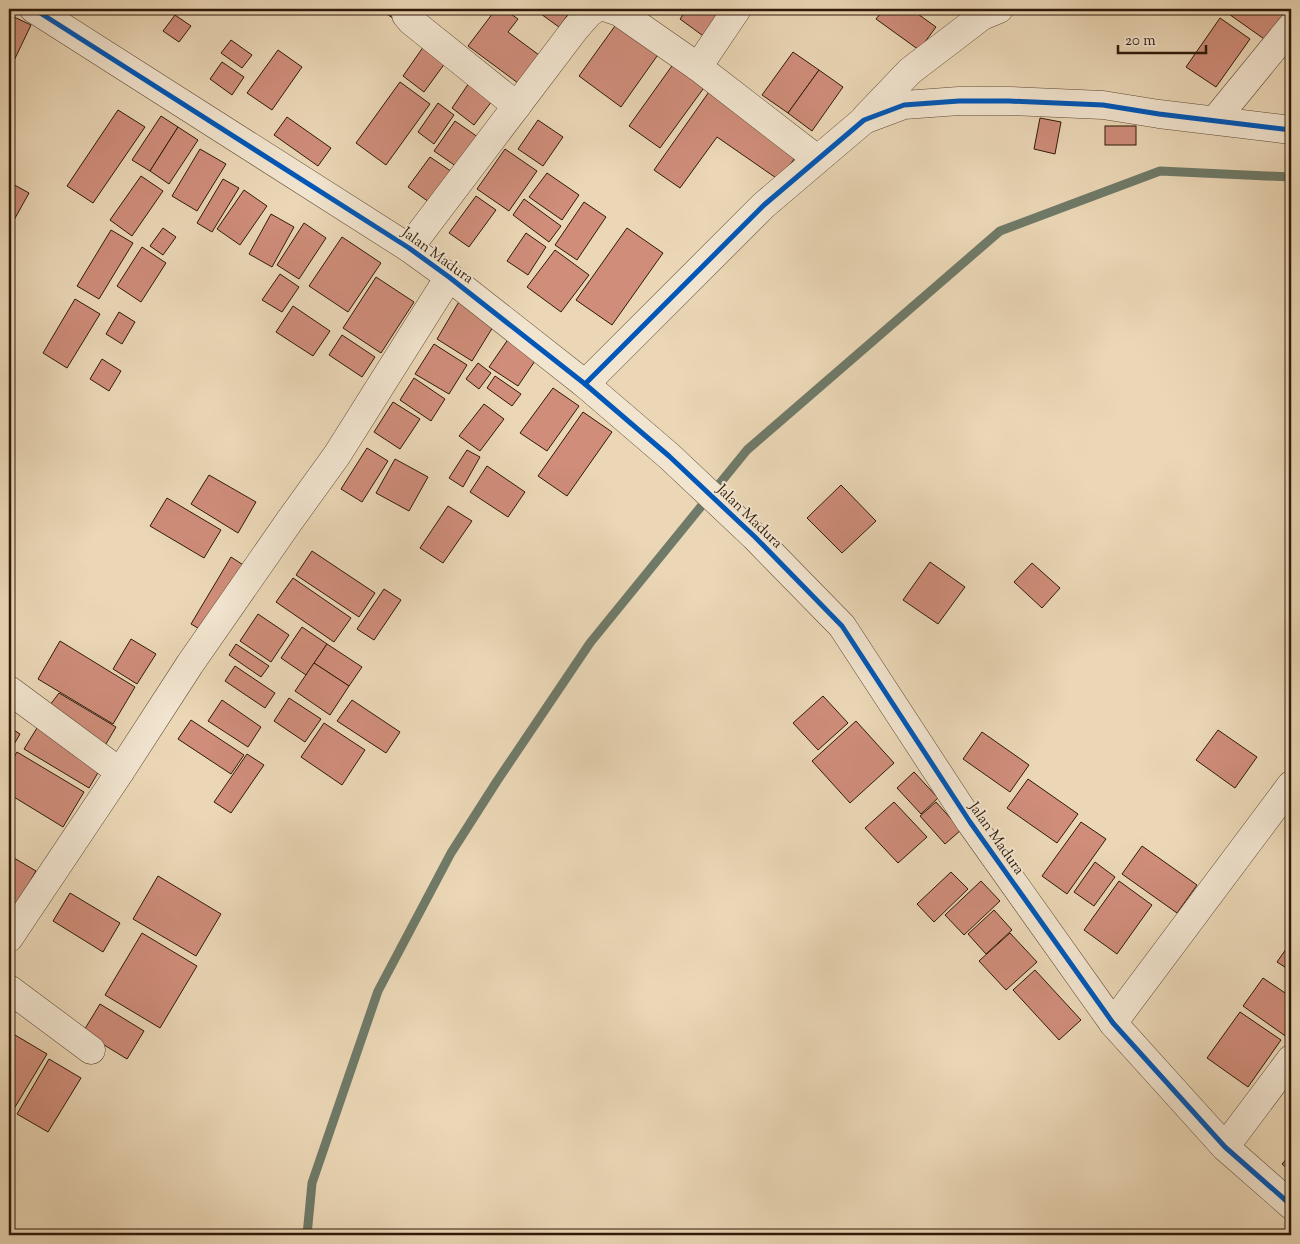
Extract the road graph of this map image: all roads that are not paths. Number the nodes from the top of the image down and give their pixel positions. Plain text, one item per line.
1 (34, 9) edge
2 (407, 9) edge
3 (595, 9) edge
4 (610, 9) edge
5 (736, 9) edge
6 (998, 9) edge
7 (1291, 27) edge
8 (698, 67) junction
9 (517, 106) junction
10 (864, 120) junction
11 (1215, 120) junction
12 (1291, 130) edge
13 (818, 159) junction
14 (409, 248) junction
15 (449, 277) junction
16 (585, 384) junction
17 (9, 690) edge
18 (120, 772) junction
19 (1291, 785) edge
20 (9, 938) edge
21 (9, 989) edge
22 (1113, 1024) junction
23 (91, 1050) dead end
24 (1291, 1059) edge
25 (1225, 1147) junction
26 (1291, 1205) edge

1 - 14 street, Jalan Madura
2 - 9 street
3 - 9 street
4 - 8 street
5 - 8 street
6 - 10 street
7 - 11 street
8 - 13 street
9 - 14 street
10 - 11 street
10 - 13 street
11 - 12 street
13 - 16 street
14 - 15 street, Jalan Madura
15 - 16 street, Jalan Madura
15 - 18 street
16 - 22 street, Jalan Madura
17 - 18 street
18 - 20 street
19 - 22 street
21 - 23 street
22 - 25 street, Jalan Madura
24 - 25 street
25 - 26 street, Jalan Madura

